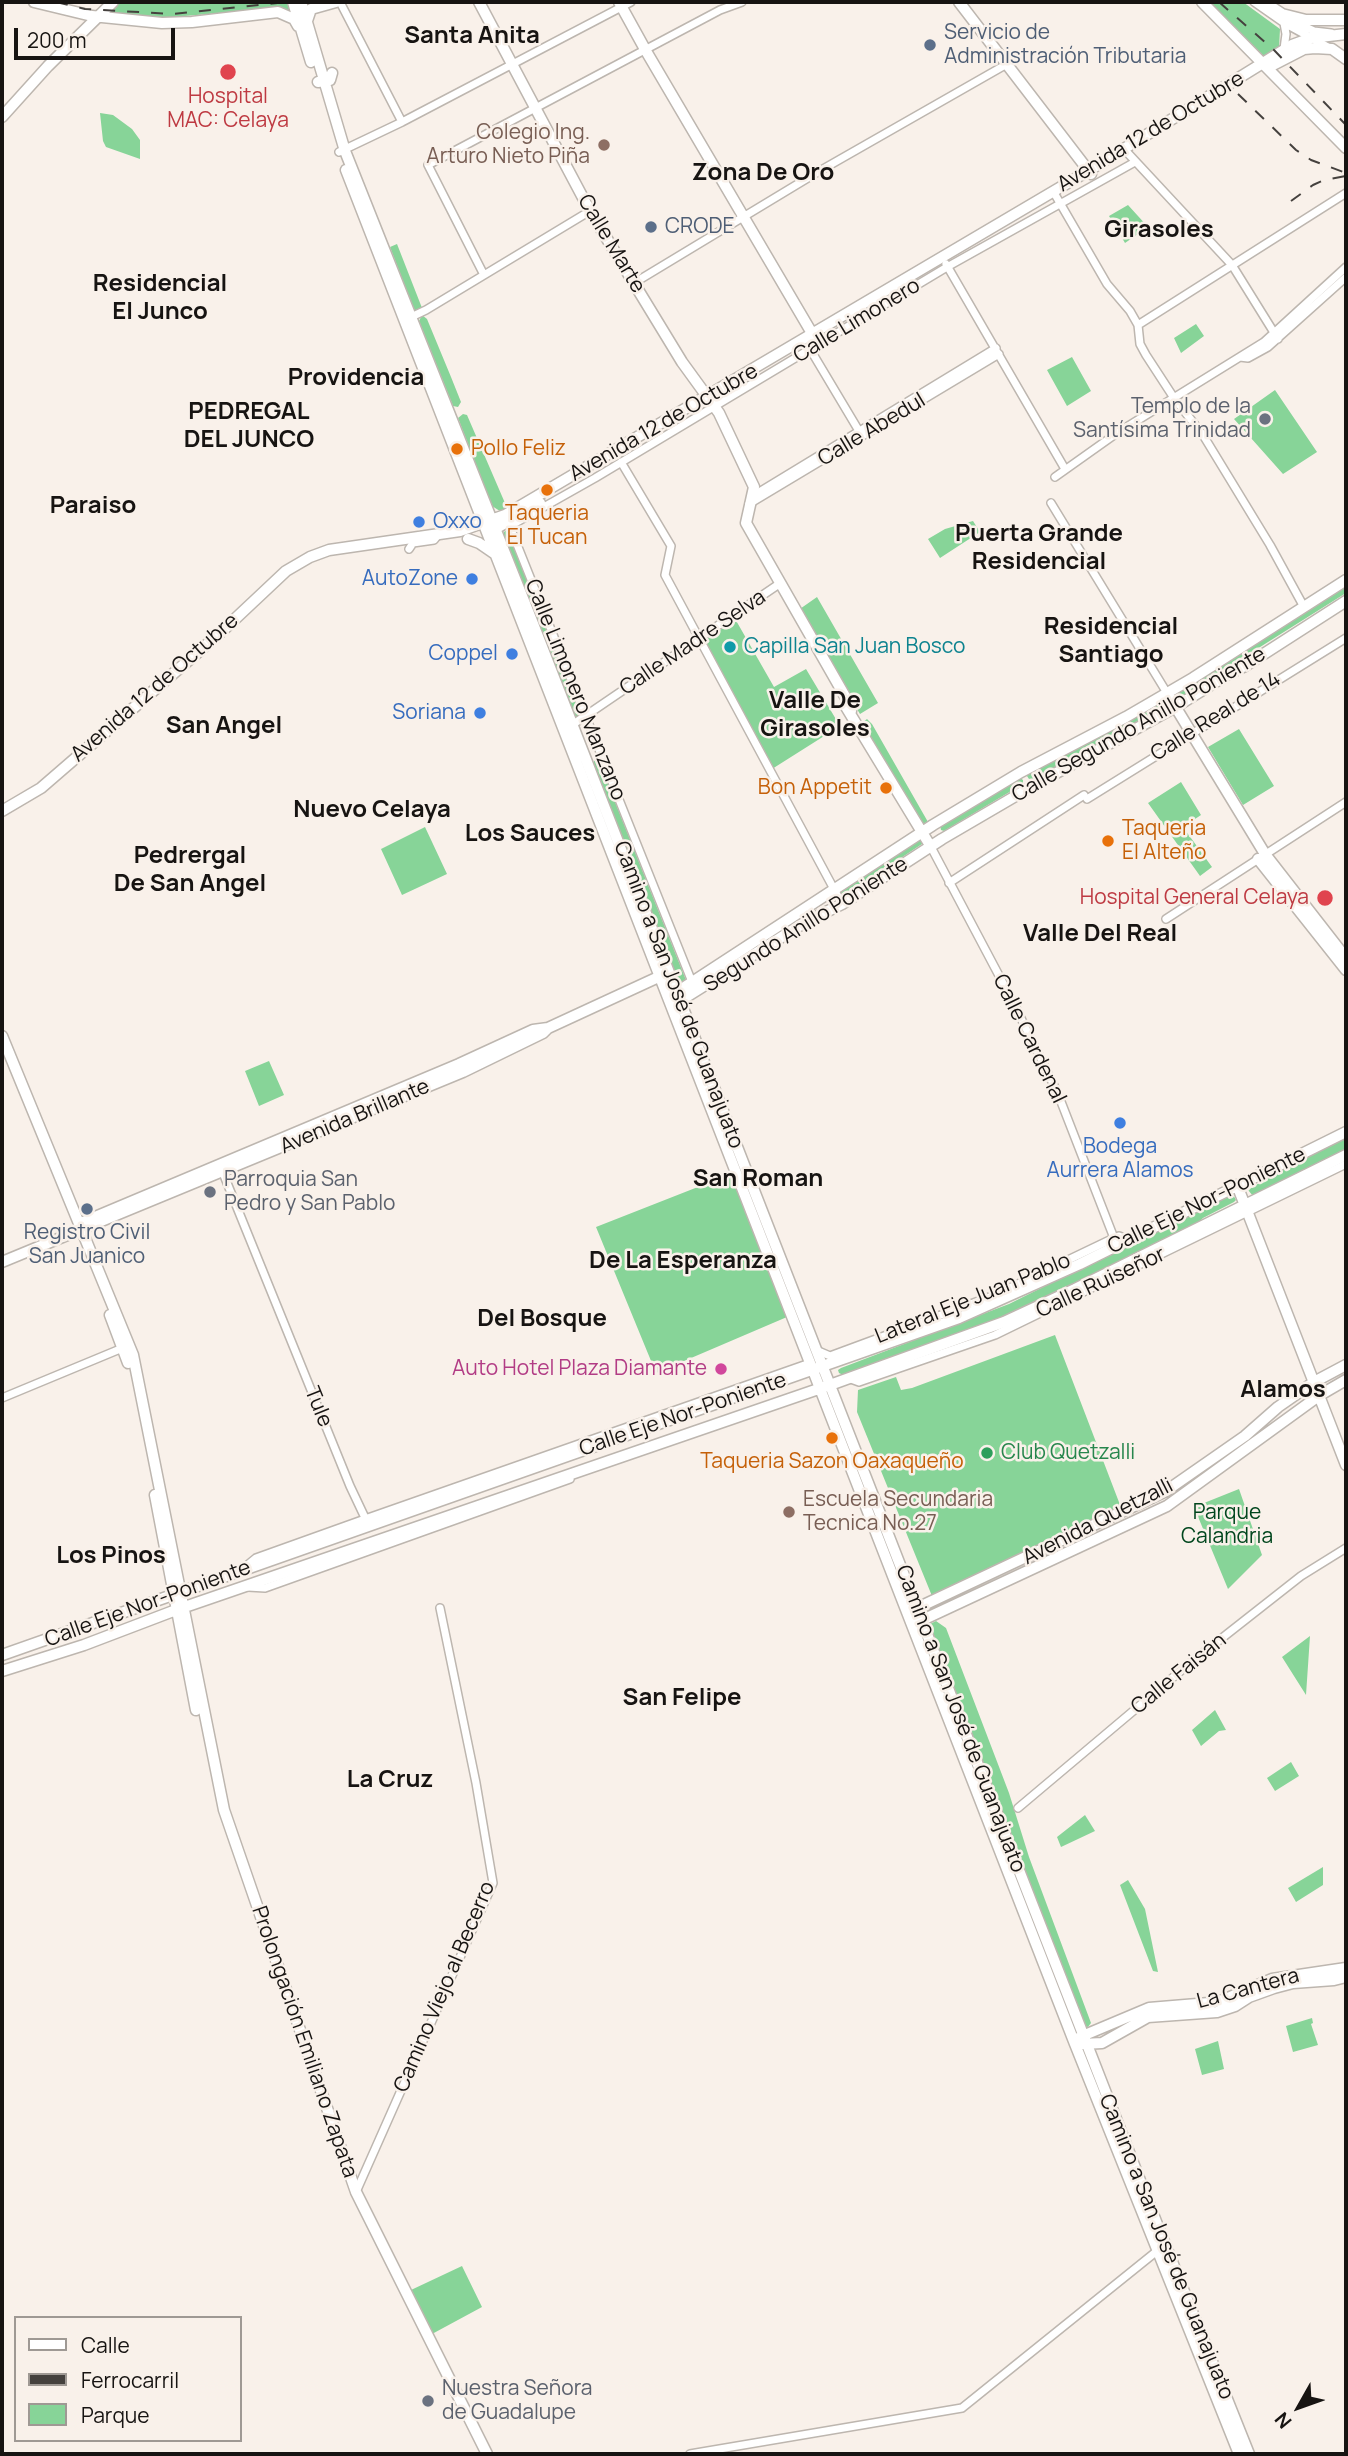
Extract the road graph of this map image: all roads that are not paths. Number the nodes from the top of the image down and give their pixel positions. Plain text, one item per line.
1 (34, 2) edge
2 (113, 2) edge
3 (293, 2) edge
4 (301, 2) edge
5 (338, 2) edge
6 (479, 2) edge
7 (742, 2) edge
8 (959, 2) edge
9 (1202, 2) edge
10 (1254, 2) edge
11 (1264, 2) edge
12 (624, 3) edge
13 (98, 17) junction
14 (1283, 19) junction
15 (1346, 20) edge
16 (304, 26) junction
17 (1344, 34) edge
18 (1311, 38) junction
19 (1332, 50) junction
20 (646, 51) junction
21 (1283, 51) junction
22 (1346, 59) edge
23 (1007, 64) junction
24 (511, 65) junction
25 (1272, 68) junction
26 (332, 73) dead end
27 (320, 82) junction
28 (534, 109) junction
29 (2, 117) edge
30 (402, 122) junction
31 (1346, 148) edge
32 (1126, 151) junction
33 (342, 152) junction
34 (1135, 162) junction
35 (1089, 173) junction
36 (1346, 193) edge
37 (1057, 197) junction
38 (590, 211) junction
39 (744, 218) junction
40 (370, 232) junction
41 (944, 262) junction
42 (1232, 265) junction
43 (1346, 267) edge
44 (394, 270) junction
45 (484, 275) junction
46 (1346, 276) edge
47 (634, 283) junction
48 (408, 319) junction
49 (1138, 325) junction
50 (1276, 336) junction
51 (816, 339) junction
52 (810, 349) junction
53 (997, 351) junction
54 (1174, 398) junction
55 (710, 404) junction
56 (859, 431) junction
57 (621, 461) junction
58 (1065, 469) junction
59 (1055, 477) dead end
60 (470, 493) junction
61 (749, 501) junction
62 (1051, 503) dead end
63 (508, 521) junction
64 (490, 525) junction
65 (460, 531) junction
66 (438, 534) junction
67 (468, 539) dead end
68 (409, 549) dead end
69 (496, 555) junction
70 (1346, 580) edge
71 (778, 586) junction
72 (1346, 601) edge
73 (1304, 607) junction
74 (698, 638) junction
75 (1346, 638) edge
76 (1167, 693) junction
77 (1177, 706) junction
78 (585, 717) junction
79 (572, 725) junction
80 (1192, 732) junction
81 (41, 788) junction
82 (48, 798) dead end
83 (1346, 802) edge
84 (2, 811) edge
85 (921, 832) junction
86 (931, 847) junction
87 (1261, 857) junction
88 (949, 883) junction
89 (834, 889) junction
90 (842, 904) junction
91 (1166, 919) dead end
92 (1346, 958) edge
93 (1346, 970) edge
94 (664, 974) junction
95 (692, 982) junction
96 (674, 999) junction
97 (2, 1036) edge
98 (2, 1053) edge
99 (1346, 1132) edge
100 (1346, 1155) edge
101 (1346, 1164) edge
102 (221, 1168) junction
103 (1237, 1185) junction
104 (1247, 1208) junction
105 (78, 1228) junction
106 (1114, 1238) junction
107 (1129, 1240) junction
108 (2, 1256) edge
109 (2, 1262) edge
110 (126, 1346) junction
111 (816, 1349) junction
112 (1346, 1365) edge
113 (815, 1367) junction
114 (1346, 1380) edge
115 (1314, 1381) junction
116 (824, 1390) junction
117 (1320, 1395) junction
118 (2, 1398) edge
119 (1346, 1465) edge
120 (367, 1522) junction
121 (1346, 1548) edge
122 (240, 1570) junction
123 (245, 1587) junction
124 (177, 1593) junction
125 (440, 1608) dead end
126 (180, 1609) junction
127 (912, 1611) junction
128 (917, 1623) junction
129 (27, 1647) junction
130 (5, 1654) edge
131 (31, 1662) junction
132 (13, 1668) junction
133 (2, 1671) edge
134 (1018, 1808) dead end
135 (1346, 1968) edge
136 (1346, 1977) edge
137 (1110, 2025) junction
138 (1114, 2036) junction
139 (1080, 2041) junction
140 (354, 2193) junction
141 (1157, 2251) junction
142 (481, 2454) edge
143 (487, 2454) edge
144 (690, 2454) edge
145 (1239, 2454) edge
146 (1249, 2454) edge

1 - 13 main road
2 - 13 main road
3 - 16 main road, Camino a San José de Guanajuato
4 - 16 main road, Camino a San José de Guanajuato
5 - 16 main road
5 - 30 street
6 - 24 main road, Calle Marte
7 - 20 street
8 - 23 main road
9 - 25 main road
10 - 14 street
11 - 14 main road
12 - 20 main road
12 - 24 street
13 - 16 main road
13 - 29 main road
14 - 15 main road
14 - 17 street
14 - 18 street
14 - 21 street
16 - 27 main road, Camino a San José de Guanajuato
17 - 18 main road, Avenida 12 de Octubre
18 - 19 street
18 - 21 main road, Avenida 12 de Octubre
19 - 22 main road
19 - 25 main road, Avenida 12 de Octubre
20 - 28 street
20 - 39 main road
21 - 25 main road, Avenida 12 de Octubre
23 - 35 main road
23 - 39 street
24 - 28 main road, Calle Marte
24 - 30 street
25 - 31 main road
25 - 32 main road, Avenida 12 de Octubre
26 - 27 main road
27 - 33 main road, Camino a San José de Guanajuato
28 - 38 main road, Calle Marte
28 - 45 street
30 - 33 street
32 - 34 street
32 - 35 main road, Avenida 12 de Octubre
33 - 40 main road, Camino a San José de Guanajuato
33 - 44 main road, Camino a San José de Guanajuato
34 - 37 street
34 - 42 street
35 - 37 main road, Avenida 12 de Octubre
36 - 42 street
37 - 41 main road, Avenida 12 de Octubre
37 - 49 street
38 - 45 street
38 - 47 main road, Calle Marte
39 - 47 street
39 - 51 main road
40 - 44 main road
40 - 48 main road, Camino a San José de Guanajuato
41 - 51 main road, Avenida 12 de Octubre
41 - 53 street
42 - 49 street
42 - 50 street
43 - 50 street
44 - 48 main road, Camino a San José de Guanajuato
45 - 48 street
46 - 50 street
47 - 55 main road, Calle Marte
48 - 60 main road, Camino a San José de Guanajuato
48 - 64 main road, Camino a San José de Guanajuato
49 - 54 street
50 - 54 street
51 - 52 street, Calle Limonero
51 - 55 main road, Avenida 12 de Octubre
52 - 55 street, Calle Limonero
52 - 56 street
53 - 56 street, Calle Abedul
53 - 58 street
53 - 61 street, Calle Abedul
54 - 58 street
54 - 73 street
55 - 57 street, Calle Limonero
55 - 61 main road, Calle Marte
55 - 63 main road, Avenida 12 de Octubre
56 - 61 street, Calle Abedul
57 - 63 street, Calle Limonero
57 - 74 street
58 - 59 street
60 - 64 main road, Camino a San José de Guanajuato
60 - 65 main road
61 - 71 main road, Calle Marte
62 - 76 street
63 - 64 main road, Avenida 12 de Octubre
63 - 78 street, Calle Limonero Manzano
64 - 65 main road, Avenida 12 de Octubre
64 - 69 main road, Camino a San José de Guanajuato
64 - 79 main road, Camino a San José de Guanajuato
65 - 66 main road, Avenida 12 de Octubre
66 - 68 street
66 - 81 main road, Avenida 12 de Octubre
67 - 69 main road
69 - 94 main road, Camino a San José de Guanajuato
70 - 73 main road, Calle Segundo Anillo Poniente
71 - 74 street, Calle Madre Selva
71 - 85 main road, Calle Marte
72 - 77 main road, Calle Segundo Anillo Poniente
73 - 76 main road, Calle Segundo Anillo Poniente
74 - 78 street, Calle Madre Selva
74 - 89 street
75 - 80 street, Calle Real de 14
76 - 77 main road
76 - 85 main road, Calle Segundo Anillo Poniente
77 - 80 main road
77 - 86 main road, Calle Segundo Anillo Poniente
78 - 79 street, Calle Madre Selva
78 - 95 street, Calle Limonero Manzano
79 - 94 main road, Camino a San José de Guanajuato
80 - 87 main road
80 - 88 street, Calle Real de 14
81 - 82 main road
81 - 84 main road, Avenida 12 de Octubre
83 - 87 street
85 - 86 main road, Calle Marte
85 - 89 main road, Segundo Anillo Poniente
86 - 88 street, Calle Cardenal
86 - 90 main road, Segundo Anillo Poniente
87 - 91 street
87 - 92 main road
87 - 93 main road
88 - 106 street, Calle Cardenal
89 - 90 street
89 - 95 main road, Segundo Anillo Poniente
90 - 96 main road, Segundo Anillo Poniente
94 - 96 main road, Camino a San José de Guanajuato
94 - 102 main road, Avenida Brillante
95 - 96 main road, Segundo Anillo Poniente
96 - 111 main road, Camino a San José de Guanajuato
96 - 113 main road, Camino a San José de Guanajuato
97 - 105 main road
98 - 105 main road
99 - 103 main road, Calle Eje Nor-Poniente
100 - 104 main road, Calle Eje Nor-Poniente
101 - 104 street
102 - 105 main road, Avenida Brillante
102 - 120 street, Tule
103 - 104 main road
103 - 107 main road, Calle Eje Nor-Poniente
104 - 115 main road
104 - 116 main road, Calle Eje Nor-Poniente
105 - 108 main road, Avenida Brillante
105 - 109 main road, Avenida Brillante
105 - 110 main road
106 - 107 street
106 - 111 street, Lateral Eje Juan Pablo
107 - 113 main road, Calle Eje Nor-Poniente
110 - 118 street
110 - 124 main road
111 - 113 main road, Camino a San José de Guanajuato
112 - 115 main road, Avenida Quetzalli
113 - 116 main road, Camino a San José de Guanajuato
113 - 120 main road, Calle Eje Nor-Poniente
114 - 117 main road, Avenida Quetzalli
115 - 117 main road
115 - 127 main road, Avenida Quetzalli
116 - 123 main road, Calle Eje Nor-Poniente
116 - 127 main road, Camino a San José de Guanajuato
117 - 119 main road
117 - 128 main road, Avenida Quetzalli
120 - 122 main road, Calle Eje Nor-Poniente
121 - 134 street, Calle Faisán
122 - 123 main road
122 - 124 main road, Calle Eje Nor-Poniente
123 - 126 main road, Calle Eje Nor-Poniente
124 - 126 main road
124 - 129 main road, Calle Eje Nor-Poniente
125 - 140 street, Camino Viejo al Becerro
126 - 131 main road, Calle Eje Nor-Poniente
126 - 140 main road, Prolongación Emiliano Zapata
126 - 140 main road, Prolongación Emiliano Zapata
127 - 128 main road, Camino a San José de Guanajuato
128 - 139 main road, Camino a San José de Guanajuato
129 - 130 main road, Calle Eje Nor-Poniente
129 - 131 main road
130 - 132 main road
131 - 132 main road, Calle Eje Nor-Poniente
132 - 133 main road, Calle Eje Nor-Poniente
135 - 137 main road, La Cantera
136 - 138 main road, La Cantera
137 - 138 street
137 - 139 main road, La Cantera
138 - 139 main road, La Cantera
139 - 141 main road, Camino a San José de Guanajuato
139 - 146 main road, Camino a San José de Guanajuato
140 - 142 main road, Prolongación Emiliano Zapata
140 - 143 main road, Prolongación Emiliano Zapata
141 - 144 street
141 - 145 main road, Camino a San José de Guanajuato

